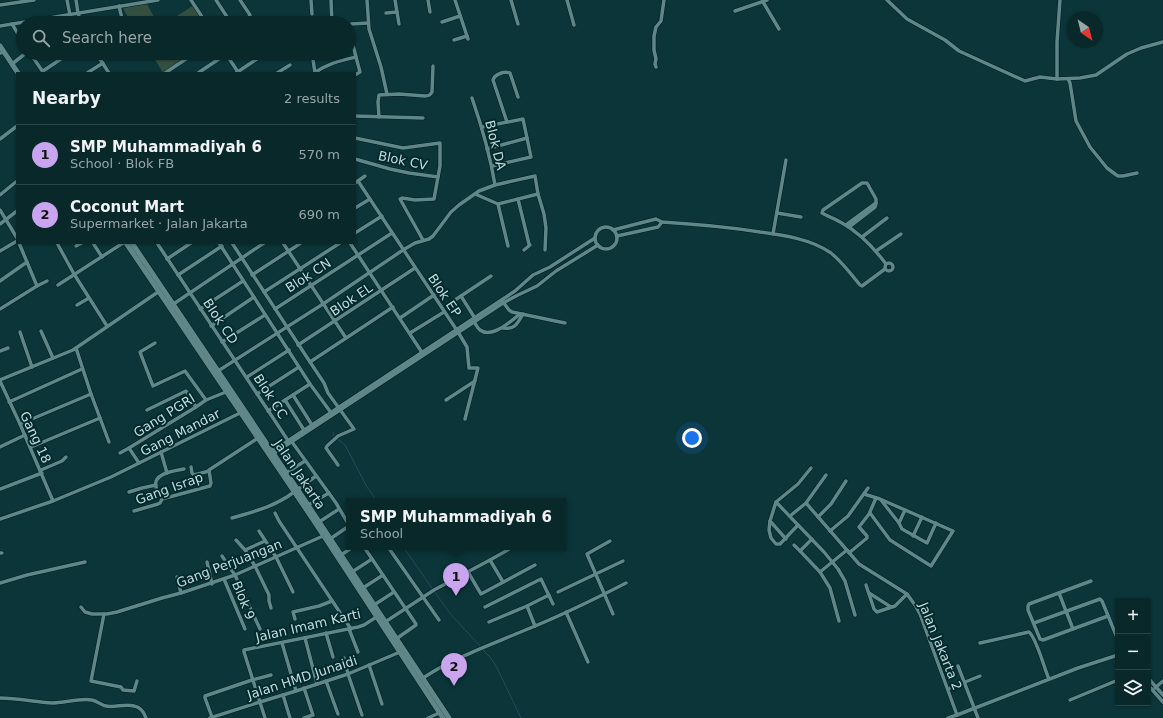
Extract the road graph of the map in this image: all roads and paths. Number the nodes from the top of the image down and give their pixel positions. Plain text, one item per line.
1 (34, 0) edge
2 (67, 0) edge
3 (76, 0) edge
4 (158, 0) edge
5 (191, 0) edge
6 (216, 0) edge
7 (240, 0) edge
8 (311, 0) edge
9 (331, 0) edge
10 (367, 0) edge
11 (395, 0) edge
12 (428, 0) edge
13 (455, 0) edge
14 (511, 0) edge
15 (567, 0) edge
16 (664, 0) edge
17 (767, 0) edge
18 (887, 0) edge
19 (1060, 0) edge
20 (136, 2) edge
21 (763, 2) junction
22 (0, 5) edge
23 (118, 6) junction
24 (735, 11) dead end
25 (397, 12) junction
26 (430, 12) dead end
27 (386, 13) dead end
28 (74, 14) junction
29 (312, 14) dead end
30 (64, 16) edge
31 (121, 16) edge
32 (201, 16) edge
33 (226, 16) edge
34 (249, 16) edge
35 (332, 16) edge
36 (460, 16) junction
37 (442, 22) dead end
38 (368, 23) junction
39 (12, 24) junction
40 (16, 24) edge
41 (399, 24) dead end
42 (518, 24) dead end
43 (356, 25) edge
44 (574, 25) dead end
45 (0, 26) edge
46 (779, 29) dead end
47 (16, 31) edge
48 (454, 40) dead end
49 (1163, 42) edge
50 (0, 46) edge
51 (0, 53) edge
52 (356, 56) edge
53 (17, 60) edge
54 (35, 60) edge
55 (60, 60) edge
56 (101, 60) edge
57 (186, 60) edge
58 (217, 60) edge
59 (231, 60) edge
60 (256, 60) edge
61 (313, 60) edge
62 (342, 60) edge
63 (103, 63) junction
64 (12, 64) junction
65 (290, 65) dead end
66 (433, 66) dead end
67 (656, 67) dead end
68 (17, 72) edge
69 (43, 72) edge
70 (89, 72) edge
71 (108, 72) edge
72 (171, 72) edge
73 (199, 72) edge
74 (237, 72) edge
75 (239, 72) edge
76 (279, 72) edge
77 (315, 72) edge
78 (316, 72) edge
79 (356, 75) edge
80 (16, 76) edge
81 (1058, 79) junction
82 (1068, 79) junction
83 (387, 94) junction
84 (518, 97) dead end
85 (472, 98) dead end
86 (356, 116) edge
87 (378, 117) junction
88 (423, 118) dead end
89 (507, 122) junction
90 (16, 127) edge
91 (482, 127) junction
92 (356, 138) edge
93 (527, 138) junction
94 (0, 140) edge
95 (487, 149) junction
96 (356, 158) edge
97 (786, 160) dead end
98 (492, 166) junction
99 (1137, 173) dead end
100 (365, 176) dead end
101 (438, 177) junction
102 (16, 181) edge
103 (357, 182) edge
104 (495, 185) junction
105 (0, 194) edge
106 (475, 194) junction
107 (538, 194) junction
108 (370, 198) junction
109 (518, 199) junction
110 (498, 204) junction
111 (356, 207) edge
112 (0, 210) edge
113 (16, 212) edge
114 (777, 213) junction
115 (382, 216) junction
116 (801, 217) dead end
117 (887, 218) dead end
118 (6, 220) junction
119 (662, 222) junction
120 (0, 224) edge
121 (847, 226) junction
122 (614, 230) junction
123 (356, 232) edge
124 (392, 233) junction
125 (773, 234) junction
126 (901, 234) dead end
127 (16, 236) edge
128 (617, 236) junction
129 (595, 238) junction
130 (862, 238) junction
131 (423, 240) junction
132 (16, 242) edge
133 (20, 244) edge
134 (58, 244) edge
135 (80, 244) edge
136 (94, 244) edge
137 (123, 244) edge
138 (126, 244) edge
139 (133, 244) edge
140 (158, 244) edge
141 (190, 244) edge
142 (233, 244) edge
143 (263, 244) edge
144 (284, 244) edge
145 (301, 244) edge
146 (338, 244) edge
147 (351, 244) edge
148 (220, 245) edge
149 (598, 245) junction
150 (76, 246) dead end
151 (508, 246) dead end
152 (403, 250) junction
153 (524, 250) dead end
154 (545, 250) dead end
155 (876, 251) junction
156 (0, 252) edge
157 (289, 252) junction
158 (358, 255) junction
159 (102, 256) junction
160 (167, 259) junction
161 (241, 259) junction
162 (27, 262) junction
163 (234, 263) junction
164 (886, 264) junction
165 (415, 268) junction
166 (300, 269) junction
167 (885, 270) junction
168 (369, 272) junction
169 (74, 274) junction
170 (178, 275) junction
171 (252, 275) junction
172 (491, 276) dead end
173 (0, 281) edge
174 (47, 281) dead end
175 (243, 281) junction
176 (58, 285) dead end
177 (311, 285) junction
178 (38, 286) junction
179 (382, 291) junction
180 (158, 292) junction
181 (264, 292) junction
182 (190, 293) junction
183 (434, 296) junction
184 (460, 296) junction
185 (89, 298) junction
186 (254, 298) junction
187 (502, 301) junction
188 (452, 302) dead end
189 (323, 304) junction
190 (77, 305) dead end
191 (171, 305) junction
192 (393, 307) junction
193 (0, 309) edge
194 (200, 309) junction
195 (275, 309) junction
196 (444, 312) junction
197 (522, 314) junction
198 (265, 315) junction
199 (400, 318) junction
200 (475, 320) junction
201 (335, 322) junction
202 (564, 323) dead end
203 (107, 326) junction
204 (211, 326) junction
205 (503, 328) junction
206 (282, 330) junction
207 (41, 331) dead end
208 (457, 331) junction
209 (20, 332) dead end
210 (410, 333) junction
211 (346, 338) junction
212 (222, 342) junction
213 (155, 343) dead end
214 (298, 345) junction
215 (8, 348) dead end
216 (76, 348) junction
217 (289, 350) junction
218 (0, 351) edge
219 (423, 354) junction
220 (52, 358) junction
221 (235, 360) junction
222 (310, 362) junction
223 (32, 366) junction
224 (299, 367) junction
225 (82, 369) junction
226 (216, 372) junction
227 (247, 377) junction
228 (0, 381) edge
229 (475, 381) junction
230 (310, 384) junction
231 (4, 391) junction
232 (226, 392) junction
233 (0, 393) edge
234 (90, 394) junction
235 (257, 394) junction
236 (293, 395) junction
237 (206, 400) junction
238 (285, 400) junction
239 (446, 400) dead end
240 (9, 402) junction
241 (196, 406) junction
242 (147, 410) dead end
243 (268, 411) junction
244 (336, 411) junction
245 (240, 413) junction
246 (100, 418) junction
247 (465, 419) dead end
248 (20, 424) junction
249 (312, 424) junction
250 (304, 430) junction
251 (25, 435) junction
252 (258, 438) junction
253 (109, 442) dead end
254 (290, 442) junction
255 (0, 447) edge
256 (31, 448) junction
257 (129, 448) junction
258 (161, 452) junction
259 (120, 453) dead end
260 (271, 454) junction
261 (66, 458) dead end
262 (305, 461) junction
263 (139, 463) junction
264 (338, 465) dead end
265 (191, 467) dead end
266 (811, 468) dead end
267 (184, 469) dead end
268 (41, 471) junction
269 (209, 471) junction
270 (168, 473) junction
271 (286, 473) junction
272 (826, 475) dead end
273 (316, 476) junction
274 (846, 481) dead end
275 (156, 485) junction
276 (868, 488) dead end
277 (0, 489) edge
278 (296, 491) junction
279 (129, 492) dead end
280 (329, 493) junction
281 (864, 494) junction
282 (162, 499) junction
283 (878, 499) junction
284 (54, 500) junction
285 (776, 502) junction
286 (806, 503) junction
287 (308, 505) junction
288 (339, 509) junction
289 (905, 510) junction
290 (134, 511) dead end
291 (275, 513) dead end
292 (870, 513) junction
293 (790, 516) junction
294 (818, 517) junction
295 (922, 517) junction
296 (232, 518) dead end
297 (0, 519) edge
298 (346, 521) edge
299 (770, 521) junction
300 (319, 522) junction
301 (900, 522) junction
302 (936, 523) junction
303 (798, 525) junction
304 (346, 528) edge
305 (259, 531) dead end
306 (830, 531) junction
307 (323, 536) junction
308 (913, 536) junction
309 (330, 539) junction
310 (786, 539) junction
311 (812, 539) junction
312 (236, 540) dead end
313 (265, 541) junction
314 (610, 541) dead end
315 (794, 546) dead end
316 (297, 548) junction
317 (245, 550) junction
318 (348, 550) edge
319 (366, 550) edge
320 (390, 550) edge
321 (508, 550) edge
322 (800, 551) junction
323 (848, 552) junction
324 (341, 555) junction
325 (222, 556) dead end
326 (276, 557) junction
327 (372, 559) junction
328 (490, 560) junction
329 (623, 561) dead end
330 (832, 561) junction
331 (85, 562) dead end
332 (207, 562) dead end
333 (535, 565) dead end
334 (255, 566) junction
335 (352, 572) junction
336 (468, 572) junction
337 (820, 572) junction
338 (596, 574) junction
339 (235, 575) junction
340 (383, 575) junction
341 (177, 577) dead end
342 (224, 579) junction
343 (1091, 581) dead end
344 (503, 582) junction
345 (626, 583) dead end
346 (0, 584) edge
347 (212, 584) junction
348 (866, 585) dead end
349 (363, 588) junction
350 (293, 592) dead end
351 (394, 592) junction
352 (558, 592) dead end
353 (869, 593) junction
354 (1059, 593) junction
355 (182, 594) junction
356 (907, 594) junction
357 (604, 595) junction
358 (549, 596) junction
359 (422, 597) junction
360 (332, 601) junction
361 (374, 604) junction
362 (553, 604) dead end
363 (526, 606) junction
364 (81, 607) dead end
365 (485, 607) dead end
366 (891, 607) junction
367 (271, 608) dead end
368 (406, 609) junction
369 (1066, 611) junction
370 (566, 612) junction
371 (104, 614) junction
372 (613, 614) dead end
373 (855, 615) dead end
374 (378, 616) junction
375 (1108, 616) junction
376 (295, 620) dead end
377 (439, 620) dead end
378 (839, 621) dead end
379 (385, 622) junction
380 (489, 622) dead end
381 (1034, 623) junction
382 (535, 626) junction
383 (245, 629) dead end
384 (260, 629) dead end
385 (350, 629) junction
386 (1073, 630) junction
387 (326, 633) junction
388 (1116, 634) edge
389 (305, 638) junction
390 (396, 638) junction
391 (282, 643) junction
392 (980, 643) dead end
393 (358, 652) dead end
394 (400, 652) junction
395 (1115, 656) edge
396 (333, 657) dead end
397 (344, 658) dead end
398 (588, 662) dead end
399 (369, 665) junction
400 (958, 666) dead end
401 (348, 674) junction
402 (272, 675) dead end
403 (980, 676) dead end
404 (423, 678) junction
405 (1048, 679) junction
406 (252, 680) junction
407 (137, 681) dead end
408 (326, 681) junction
409 (1115, 681) edge
410 (1151, 681) edge
411 (1163, 681) edge
412 (964, 683) junction
413 (317, 684) junction
414 (1163, 686) edge
415 (304, 688) junction
416 (1157, 688) junction
417 (1151, 689) edge
418 (948, 690) junction
419 (296, 691) junction
420 (1153, 691) junction
421 (283, 695) junction
422 (1163, 695) edge
423 (0, 698) edge
424 (1070, 700) dead end
425 (260, 702) junction
426 (1163, 702) edge
427 (382, 704) dead end
428 (974, 708) junction
429 (338, 714) dead end
430 (362, 715) dead end
431 (957, 715) junction
432 (441, 716) edge
433 (146, 718) edge
434 (211, 718) edge
435 (265, 718) edge
436 (290, 718) edge
437 (304, 718) edge
438 (428, 718) edge
439 (449, 718) edge
440 (948, 718) edge
441 (978, 718) edge

1 - 22 street
2 - 28 street
3 - 28 street
4 - 20 street
5 - 32 street
6 - 33 street
7 - 34 street
8 - 29 street
9 - 35 street
10 - 38 street
11 - 25 street
12 - 26 street
13 - 36 street
14 - 42 street
15 - 44 street
16 - 67 street
17 - 21 street
18 - 81 street
19 - 81 street
20 - 23 street
21 - 24 street
21 - 46 street
23 - 28 street
23 - 31 street
25 - 27 street
25 - 41 street
28 - 30 street
36 - 37 street
36 - 48 street
38 - 43 street
38 - 83 street
39 - 40 street
39 - 45 street
39 - 47 street
49 - 82 street
50 - 64 main road
51 - 80 main road
52 - 79 street
53 - 64 street
54 - 69 street
55 - 69 street
56 - 63 street
57 - 72 street
58 - 73 street
59 - 74 street
60 - 75 street
61 - 77 street
62 - 78 street
63 - 70 street
63 - 71 street
64 - 68 main road
65 - 76 street
66 - 83 street
81 - 82 street
82 - 99 street
83 - 87 street
84 - 89 street
85 - 91 street, Blok DA
86 - 87 street
87 - 88 street
89 - 91 street
89 - 93 street
90 - 94 street
91 - 95 street, Blok DA
92 - 101 street
93 - 95 street
93 - 98 street
95 - 98 street, Blok DA
96 - 101 street, Blok CV
97 - 114 street
98 - 104 street, Blok DA
100 - 103 street
101 - 131 street, Blok CV
102 - 105 street
103 - 108 street, Blok EP
104 - 106 street, Blok DA
104 - 107 street
106 - 110 street
106 - 131 street, Blok DA
107 - 109 street
107 - 154 street
108 - 111 street
108 - 115 street, Blok EP
109 - 110 street
109 - 153 street
110 - 151 street
112 - 118 street
113 - 118 street
114 - 116 street
114 - 125 street
115 - 123 street
115 - 124 street, Blok EP
117 - 130 street
118 - 120 street
118 - 127 street
119 - 122 street
119 - 125 street
119 - 128 street
121 - 121 street
121 - 130 street
122 - 128 street
122 - 129 street
124 - 152 street, Blok EP
124 - 158 street, Blok CN
125 - 167 street
126 - 155 street
128 - 149 street
129 - 149 street
129 - 187 street
130 - 155 street
131 - 152 street, Blok DA
132 - 156 street
133 - 162 street
134 - 169 street
135 - 150 street
136 - 159 street
137 - 159 street
138 - 180 main road, Jalan Jakarta
139 - 191 main road, Jalan Jakarta
140 - 160 street, Blok CD
141 - 160 street
142 - 161 street
143 - 161 street, Blok CD
144 - 157 street
145 - 157 street
146 - 166 street
147 - 158 street
148 - 163 street
148 - 170 street
149 - 187 street
152 - 165 street, Blok EP
152 - 168 street, Blok DA
155 - 164 street
157 - 166 street
157 - 171 street
158 - 168 street
158 - 177 street, Blok CN
159 - 169 street
160 - 170 street, Blok CD
161 - 163 street, Blok CD
161 - 171 street
162 - 173 street
162 - 178 street
163 - 175 street
163 - 182 street, Blok CD
164 - 167 street
164 - 167 street
165 - 179 street, Blok EL
165 - 183 street, Blok EP
166 - 177 street
166 - 181 street
168 - 179 street
168 - 189 street, Blok DA
169 - 176 street
169 - 185 street
170 - 182 street, Blok CD
171 - 181 street
172 - 184 street
174 - 178 street
175 - 186 street
175 - 194 street
177 - 189 street
177 - 195 street, Blok CN
178 - 193 street
179 - 192 street
179 - 201 street, Blok EL
180 - 191 main road, Jalan Jakarta
180 - 203 street
181 - 195 street
182 - 191 street
182 - 194 street, Blok CD
183 - 196 street, Blok EP
183 - 199 street
184 - 188 street
184 - 200 street
185 - 190 street
185 - 203 street
186 - 198 street
186 - 204 street
187 - 197 street
187 - 200 street
189 - 201 street
189 - 206 street, Blok DA
191 - 226 main road, Jalan Jakarta
192 - 199 street
192 - 211 street
194 - 204 street, Blok CD
195 - 206 street
196 - 208 street, Blok EP
196 - 210 street
197 - 202 street
197 - 205 street
197 - 205 street
198 - 206 street
198 - 212 street
199 - 210 street
200 - 205 street
200 - 208 street
201 - 211 street
201 - 214 street, Blok EL
203 - 216 street
204 - 212 street, Blok CD
206 - 214 street
206 - 217 street
206 - 221 street, Blok DA
207 - 220 street
208 - 219 street
208 - 229 street, Blok EP
209 - 223 street
210 - 219 street
211 - 222 street
212 - 221 street, Blok CD
213 - 237 street
214 - 222 street
215 - 218 street
216 - 220 street
216 - 225 street
217 - 224 street
217 - 227 street
219 - 244 street
220 - 223 street
221 - 226 street, Blok DA
221 - 227 street, Blok CC
222 - 244 street
223 - 228 street
224 - 230 street
224 - 235 street
225 - 234 street
225 - 240 street
226 - 232 main road, Jalan Jakarta
226 - 260 main road, Jalan Jakarta
227 - 235 street, Blok CC
228 - 231 street, Gang 18
229 - 239 street
229 - 247 street
230 - 236 street
230 - 244 street
231 - 233 street
231 - 240 street, Gang 18
232 - 237 street, Gang PGRI
232 - 245 main road, Jalan Jakarta
234 - 246 street
234 - 248 street
235 - 243 street, Blok CC
236 - 238 street
236 - 249 street
237 - 241 street, Gang PGRI
238 - 243 street
238 - 250 street
240 - 248 street, Gang 18
241 - 242 street
241 - 257 street, Gang PGRI
243 - 254 street, Blok CC
244 - 249 street
244 - 254 street
244 - 264 street
245 - 252 main road, Jalan Jakarta
245 - 258 street, Gang Mandar
246 - 253 street
246 - 256 street
248 - 251 street, Gang 18
249 - 250 street
250 - 254 street
251 - 255 street
251 - 256 street, Gang 18
252 - 260 main road, Jalan Jakarta
252 - 269 street, Gang Israp
254 - 260 street
254 - 262 street, Blok CC
256 - 268 street, Gang 18
257 - 259 street
257 - 263 street, Gang PGRI
258 - 263 street, Gang Mandar
258 - 270 street
260 - 271 main road, Jalan Jakarta
260 - 278 main road, Jalan Jakarta
261 - 268 street
262 - 271 street
262 - 273 street, Blok CC
263 - 284 street, Gang Mandar
265 - 269 street
266 - 285 street
267 - 270 street
268 - 277 street
268 - 284 street, Gang 18
269 - 282 street, Gang Israp
270 - 275 street
271 - 278 main road, Jalan Jakarta
272 - 286 street
273 - 278 street
273 - 280 street, Blok CC
274 - 294 street
275 - 279 street
275 - 282 street
276 - 281 street
278 - 287 main road, Jalan Jakarta
278 - 296 street
278 - 307 main road, Jalan Jakarta
280 - 287 street
280 - 288 street, Blok CC
281 - 283 street
281 - 306 street
282 - 290 street, Gang Israp
283 - 289 street
283 - 292 street
283 - 301 street
284 - 297 street, Gang Mandar
285 - 293 street
285 - 299 street
286 - 293 street
286 - 294 street, Jalan Jakarta 2
287 - 300 main road, Jalan Jakarta
288 - 298 street, Blok CC
288 - 300 street
289 - 295 street
289 - 301 street
291 - 316 street
292 - 302 street
292 - 323 street
293 - 303 street
294 - 306 street, Jalan Jakarta 2
295 - 302 street
295 - 308 street
299 - 310 street
299 - 310 street
300 - 309 main road, Jalan Jakarta
301 - 308 street
302 - 308 street
303 - 310 street
303 - 311 street
304 - 309 street
305 - 313 street
306 - 323 street, Jalan Jakarta 2
307 - 316 street, Gang Perjuangan
307 - 374 main road, Jalan Jakarta
309 - 324 main road, Jalan Jakarta
311 - 322 street
311 - 330 street
312 - 317 street
313 - 317 street
313 - 326 street
314 - 338 street
315 - 322 street
316 - 326 street, Gang Perjuangan
316 - 360 street
317 - 334 street
318 - 324 street
319 - 327 street
320 - 359 street
321 - 328 street
322 - 337 street
323 - 330 street
323 - 356 street, Jalan Jakarta 2
324 - 335 main road, Jalan Jakarta
325 - 339 street
326 - 334 street, Gang Perjuangan
326 - 350 street
327 - 335 street
327 - 340 street
328 - 336 street
328 - 344 street
329 - 338 street
330 - 337 street
330 - 373 street
331 - 346 street
332 - 347 street
333 - 344 street
334 - 339 street, Gang Perjuangan
334 - 367 street
335 - 349 main road, Jalan Jakarta
336 - 344 street
336 - 359 street
337 - 378 street
338 - 352 street
338 - 357 street
339 - 342 street, Gang Perjuangan
339 - 384 street
340 - 349 street
340 - 351 street
341 - 355 street
342 - 347 street, Gang Perjuangan
342 - 383 street, Blok 9
343 - 354 street
345 - 357 street
347 - 355 street, Gang Perjuangan
348 - 353 street
349 - 361 main road, Jalan Jakarta
351 - 361 street
351 - 368 street
353 - 366 street
353 - 366 street
354 - 369 street
354 - 381 street
355 - 371 street, Gang Perjuangan
356 - 366 street
356 - 418 street, Jalan Jakarta 2
357 - 370 street
357 - 372 street
358 - 362 street
358 - 363 street
358 - 365 street
359 - 368 street
359 - 377 street
360 - 376 street
360 - 385 street
361 - 374 main road, Jalan Jakarta
363 - 380 street
363 - 382 street
364 - 371 street, Gang Perjuangan
368 - 379 street
368 - 390 street
369 - 375 street
369 - 381 street
369 - 386 street
370 - 382 street
370 - 398 street
371 - 407 street
374 - 379 main road, Jalan Jakarta
374 - 385 street, Jalan Imam Karti
374 - 394 main road, Jalan Jakarta
375 - 386 street
375 - 388 street
379 - 390 main road, Jalan Jakarta
381 - 386 street
382 - 404 street
385 - 387 street, Jalan Imam Karti
385 - 393 street
387 - 389 street, Jalan Imam Karti
387 - 396 street
389 - 391 street, Jalan Imam Karti
389 - 413 street
390 - 404 main road, Jalan Jakarta
391 - 406 street, Jalan Imam Karti
391 - 419 street
392 - 405 street
394 - 399 street, Jalan HMD Junaidi
394 - 432 main road, Jalan Jakarta
395 - 405 street
397 - 401 street
399 - 401 street, Jalan HMD Junaidi
399 - 427 street
400 - 412 street
401 - 408 street, Jalan HMD Junaidi
401 - 430 street
402 - 406 street
403 - 412 street
404 - 439 main road, Jalan Jakarta
405 - 428 street
406 - 425 street, Jalan Imam Karti
406 - 434 street
408 - 413 street, Jalan HMD Junaidi
408 - 429 street
409 - 424 street
410 - 416 street
411 - 416 street
412 - 418 street
412 - 428 street
413 - 415 street, Jalan HMD Junaidi
414 - 416 street
415 - 419 street, Jalan HMD Junaidi
415 - 437 street
416 - 420 street
416 - 422 street
417 - 420 street
418 - 431 street, Jalan Jakarta 2
419 - 421 street, Jalan HMD Junaidi
420 - 426 street
421 - 425 street, Jalan HMD Junaidi
421 - 436 street
423 - 433 street
425 - 434 street, Jalan HMD Junaidi
425 - 435 street, Jalan Imam Karti
428 - 431 street
428 - 441 street
431 - 440 street
432 - 438 street

